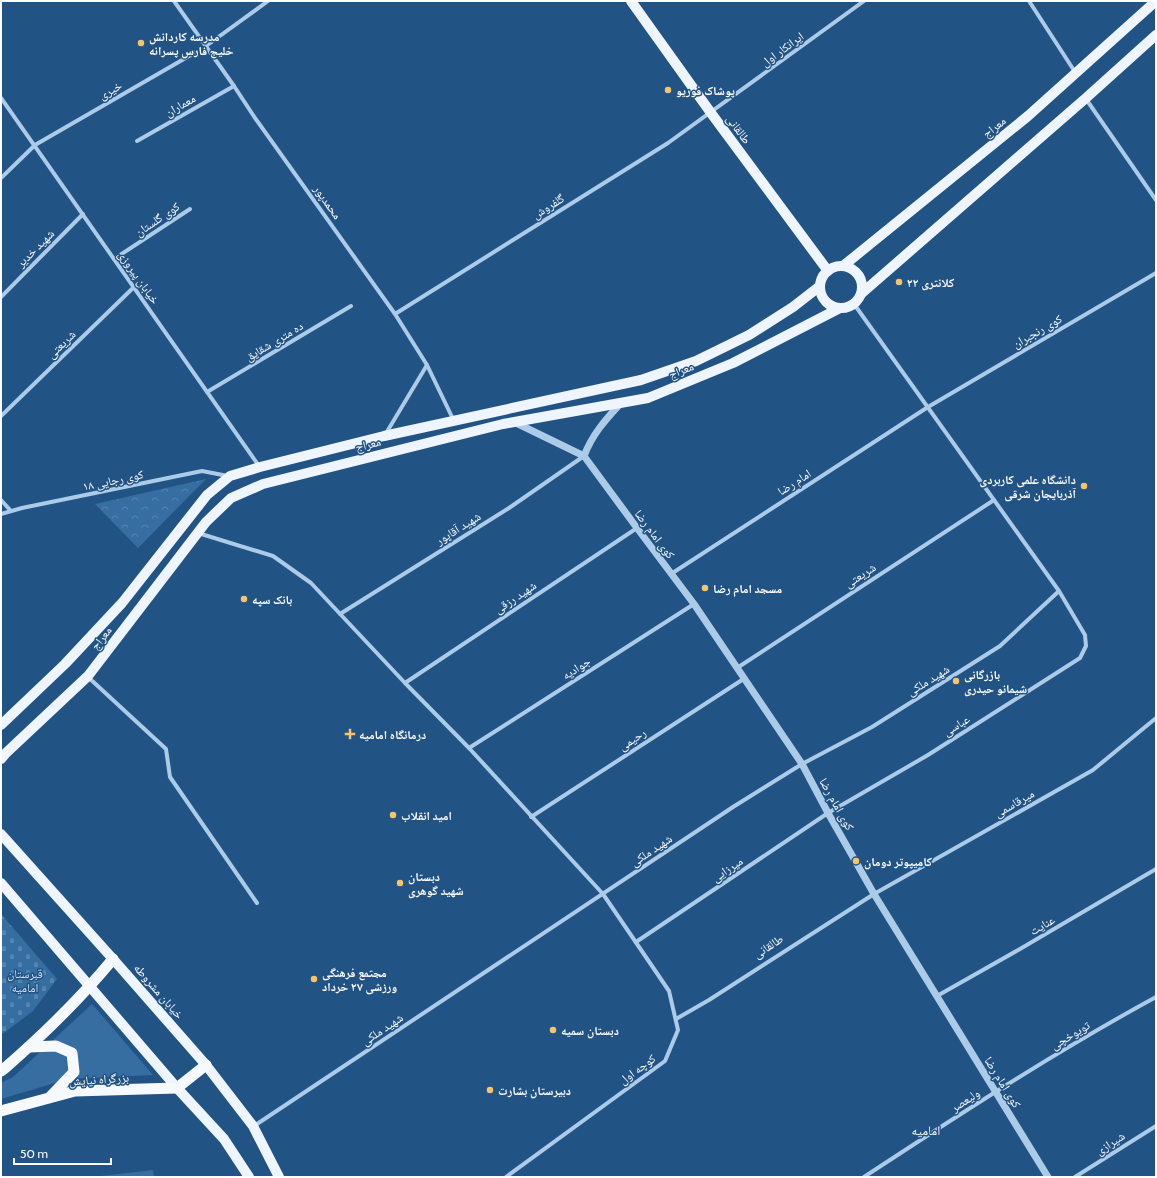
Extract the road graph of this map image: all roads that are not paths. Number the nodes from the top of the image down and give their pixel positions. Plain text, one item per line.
1 (174, 1) edge
2 (268, 1) edge
3 (631, 1) edge
4 (864, 1) edge
5 (1030, 1) edge
6 (1156, 1) edge
7 (1156, 35) edge
8 (206, 46) junction
9 (196, 52) dead end
10 (1076, 72) junction
11 (234, 86) junction
12 (1, 98) edge
13 (1086, 98) junction
14 (711, 113) junction
15 (137, 141) dead end
16 (35, 145) junction
17 (1, 178) edge
18 (1156, 200) edge
19 (190, 209) dead end
20 (83, 214) junction
21 (114, 259) junction
22 (843, 266) junction
23 (828, 271) junction
24 (1156, 273) edge
25 (820, 286) junction
26 (134, 287) junction
27 (862, 293) junction
28 (1, 297) edge
29 (854, 304) junction
30 (351, 306) dead end
31 (840, 308) junction
32 (395, 314) junction
33 (427, 365) junction
34 (207, 392) junction
35 (620, 403) junction
36 (928, 407) junction
37 (1, 416) edge
38 (454, 420) junction
39 (514, 422) junction
40 (384, 436) junction
41 (584, 456) junction
42 (260, 467) junction
43 (230, 476) junction
44 (1, 500) edge
45 (994, 500) junction
46 (11, 511) junction
47 (1, 514) edge
48 (637, 528) junction
49 (198, 533) junction
50 (671, 574) junction
51 (1059, 591) junction
52 (694, 604) junction
53 (340, 614) junction
54 (737, 668) junction
55 (88, 676) junction
56 (745, 678) junction
57 (405, 683) junction
58 (1156, 718) edge
59 (1, 725) edge
60 (469, 748) junction
61 (3, 753) edge
62 (802, 764) junction
63 (828, 813) junction
64 (531, 817) junction
65 (1, 834) edge
66 (1156, 869) edge
67 (1, 883) edge
68 (603, 894) junction
69 (874, 894) junction
70 (257, 903) dead end
71 (636, 942) junction
72 (113, 959) junction
73 (90, 987) junction
74 (937, 996) junction
75 (1156, 997) edge
76 (676, 1019) junction
77 (29, 1047) junction
78 (206, 1065) junction
79 (1, 1070) edge
80 (177, 1088) junction
81 (996, 1092) junction
82 (49, 1098) junction
83 (1, 1110) edge
84 (253, 1126) junction
85 (1156, 1126) edge
86 (249, 1177) edge
87 (280, 1177) edge
88 (506, 1177) edge
89 (864, 1177) edge
90 (1048, 1177) edge
91 (1075, 1177) edge

1 - 8 street, محمدپور
2 - 8 street
3 - 14 main road, طالقانی
4 - 14 street, ایرانکار اول
5 - 10 street
6 - 10 main road, معراج
7 - 13 main road
8 - 11 street, محمدپور
9 - 16 street, خیری
10 - 22 main road, معراج
11 - 15 street, معماران
11 - 32 street, محمدپور
12 - 16 street, خیابان پیروزی
13 - 18 street
13 - 27 main road
14 - 23 main road, طالقانی
14 - 32 street, گلفروش
16 - 17 street, خیری
16 - 20 street, خیابان پیروزی
19 - 21 street, کوی گلستان
20 - 21 street, خیابان پیروزی
20 - 28 street, شهید خدیر
21 - 26 street, خیابان پیروزی
22 - 23 main road
22 - 27 main road
23 - 25 main road
24 - 36 street, کوی رنجبران
25 - 31 main road
25 - 38 main road, معراج
26 - 34 street, خیابان پیروزی
26 - 37 street, شریعتی
27 - 29 main road
29 - 31 main road
29 - 36 street
30 - 34 street, ده متری شقایق
31 - 35 main road, معراج
32 - 33 street, محمدپور
33 - 38 street, محمدپور
33 - 40 street
34 - 42 street, خیابان پیروزی
35 - 39 main road, معراج
35 - 41 street
36 - 45 street
36 - 50 street, امام رضا
38 - 40 main road, معراج
39 - 41 street
39 - 49 main road, معراج
40 - 42 main road, معراج
41 - 48 street, کوی امام رضا
41 - 53 street, شهید آقاپور
42 - 43 main road, معراج
43 - 46 street, کوی رجایی ۱۸
43 - 59 main road, معراج
44 - 46 street
45 - 51 street
45 - 54 street, شریعتی
46 - 47 street, کوی رجایی ۱۸
48 - 50 street, کوی امام رضا
48 - 57 street, شهید رزقی
49 - 53 street, کوچه اول
49 - 55 main road, معراج
50 - 52 street, کوی امام رضا
51 - 62 street, شهید ملکی
51 - 63 street, عباسی
52 - 54 street, کوی امام رضا
52 - 60 street, جوادیه
53 - 57 street, کوچه اول
54 - 56 street, کوی امام رضا
55 - 61 main road, معراج
55 - 70 street
56 - 62 street, کوی امام رضا
56 - 64 street, رحیمی
57 - 60 street, کوچه اول
58 - 69 street, میرقاسمی
60 - 64 street, کوچه اول
62 - 63 street, کوی امام رضا
62 - 68 street, شهید ملکی
63 - 69 street, کوی امام رضا
63 - 71 street, میرزایی
64 - 68 street, کوچه اول
65 - 72 main road, خیابان مشروطه
66 - 74 street, عنایت
67 - 73 main road
68 - 71 street, کوچه اول
68 - 84 street, شهید ملکی
69 - 74 street, کوی امام رضا
69 - 76 street, طالقانی
71 - 76 street, کوچه اول
72 - 73 highway
72 - 78 main road, خیابان مشروطه
73 - 77 highway
73 - 80 main road
74 - 81 street, کوی امام رضا
75 - 81 street, تویوخچی
76 - 88 street, کوچه اول
77 - 79 highway
77 - 82 highway
78 - 80 highway
78 - 84 main road, خیابان مشروطه
80 - 82 highway, بزرگراه نیایش
80 - 86 main road
81 - 89 street, ولیعصر
81 - 90 street, کوی امام رضا
82 - 83 highway, بزرگراه نیایش
84 - 87 main road, خیابان مشروطه
85 - 91 street, شیرازی

